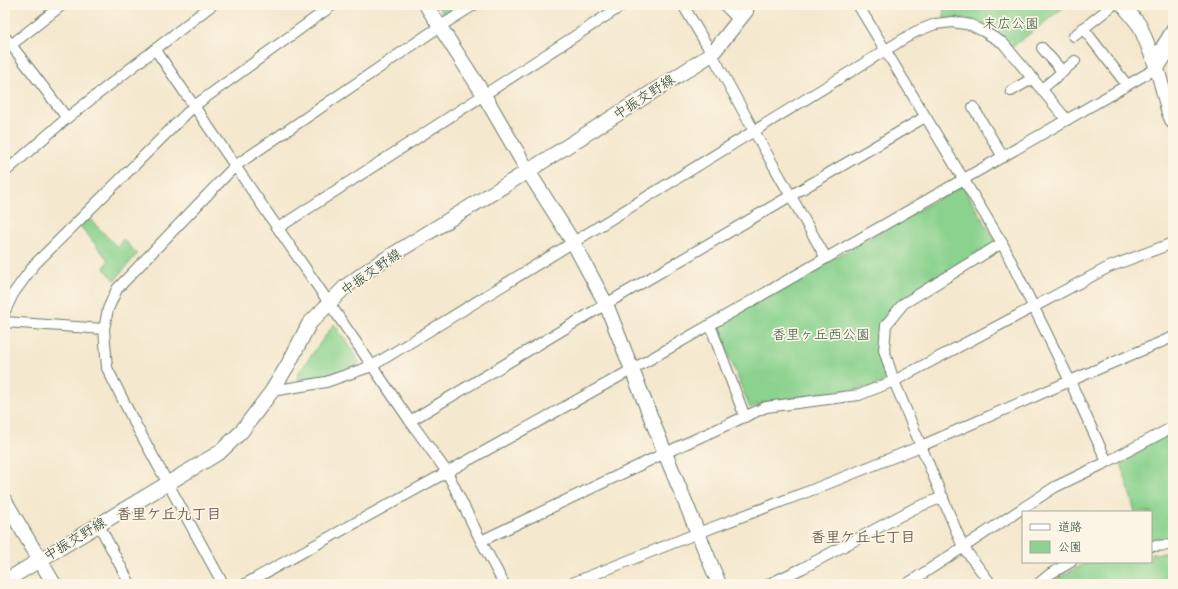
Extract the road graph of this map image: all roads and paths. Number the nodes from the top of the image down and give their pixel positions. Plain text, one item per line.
1 (62, 5) edge
2 (212, 5) edge
3 (333, 5) edge
4 (426, 5) edge
5 (474, 5) edge
6 (622, 5) edge
7 (683, 5) edge
8 (724, 5) edge
9 (747, 5) edge
10 (858, 5) edge
11 (1113, 5) edge
12 (1123, 5) edge
13 (739, 20) junction
14 (440, 27) junction
15 (1173, 27) edge
16 (1083, 28) junction
17 (1074, 36) dead end
18 (8, 41) edge
19 (1173, 43) edge
20 (1042, 48) dead end
21 (155, 49) junction
22 (885, 51) junction
23 (712, 54) junction
24 (1075, 62) dead end
25 (1156, 63) junction
26 (1063, 72) junction
27 (1032, 78) junction
28 (1127, 85) junction
29 (1042, 89) junction
30 (1011, 91) dead end
31 (484, 95) junction
32 (194, 106) junction
33 (973, 107) dead end
34 (925, 117) junction
35 (67, 118) junction
36 (1067, 120) junction
37 (1173, 122) edge
38 (754, 131) junction
39 (1003, 157) junction
40 (235, 166) junction
41 (528, 171) junction
42 (5, 172) edge
43 (963, 180) junction
44 (790, 196) junction
45 (278, 228) junction
46 (573, 242) junction
47 (1002, 243) junction
48 (1173, 243) edge
49 (826, 258) junction
50 (329, 303) junction
51 (606, 304) junction
52 (1033, 307) junction
53 (5, 311) edge
54 (5, 322) edge
55 (710, 325) junction
56 (104, 329) junction
57 (1173, 337) edge
58 (372, 366) junction
59 (633, 369) junction
60 (894, 381) junction
61 (1070, 381) junction
62 (272, 391) junction
63 (746, 417) junction
64 (410, 421) junction
65 (1173, 427) edge
66 (922, 446) junction
67 (665, 453) junction
68 (1108, 462) junction
69 (447, 472) junction
70 (167, 484) junction
71 (943, 497) junction
72 (5, 501) edge
73 (99, 525) junction
74 (698, 533) junction
75 (481, 541) junction
76 (1173, 545) edge
77 (1152, 546) edge
78 (963, 547) junction
79 (40, 561) junction
80 (1069, 563) edge
81 (5, 581) edge
82 (54, 584) edge
83 (130, 584) edge
84 (223, 584) edge
85 (245, 584) edge
86 (504, 584) edge
87 (570, 584) edge
88 (719, 584) edge
89 (769, 584) edge
90 (908, 584) edge
91 (990, 584) edge
92 (1038, 584) edge

1 - 18 street
2 - 21 street
3 - 32 street
4 - 14 street
5 - 14 street
6 - 31 street
7 - 23 street
8 - 13 street
9 - 13 street, 中振交野線
10 - 22 street
11 - 16 street
12 - 25 street
13 - 23 street, 中振交野線
14 - 31 street
14 - 40 street
15 - 25 street
16 - 17 street
16 - 28 street
18 - 35 street
19 - 25 street
20 - 26 street
21 - 32 street
21 - 35 street
22 - 27 street
22 - 34 street
22 - 38 street
23 - 38 street
23 - 41 street, 中振交野線
24 - 26 street
25 - 28 street
25 - 37 street
26 - 29 street
27 - 29 street
27 - 30 street
28 - 36 street
29 - 36 street
31 - 41 street
31 - 45 street
32 - 40 street
32 - 53 street
33 - 39 street
34 - 43 street
34 - 44 street
35 - 42 street
36 - 39 street
38 - 44 street
38 - 46 street
39 - 43 street
40 - 45 street
40 - 56 street
41 - 46 street
41 - 50 street, 中振交野線
43 - 47 street
43 - 49 street
44 - 49 street
44 - 51 street
45 - 50 street
46 - 51 street
46 - 58 street
47 - 52 street
47 - 60 street
48 - 52 street
49 - 55 street
50 - 58 street
50 - 62 street, 中振交野線
51 - 59 street
51 - 64 street
52 - 60 street
52 - 61 street
54 - 56 street
55 - 59 street
55 - 63 street
56 - 70 street
57 - 61 street
58 - 62 street
58 - 64 street
59 - 67 street
59 - 69 street
60 - 63 street
60 - 66 street
61 - 66 street
61 - 68 street
62 - 70 street, 中振交野線
63 - 67 street
64 - 69 street
65 - 68 street
66 - 71 street
66 - 74 street
67 - 74 street
67 - 75 street
68 - 78 street
69 - 75 street
69 - 85 street
70 - 73 street, 中振交野線
70 - 84 street
71 - 78 street
71 - 89 street
72 - 79 street
73 - 79 street, 中振交野線
73 - 83 street
74 - 87 street
74 - 88 street
75 - 86 street
76 - 77 street
78 - 90 street
78 - 91 street
79 - 81 street, 中振交野線
79 - 82 street
80 - 92 street

